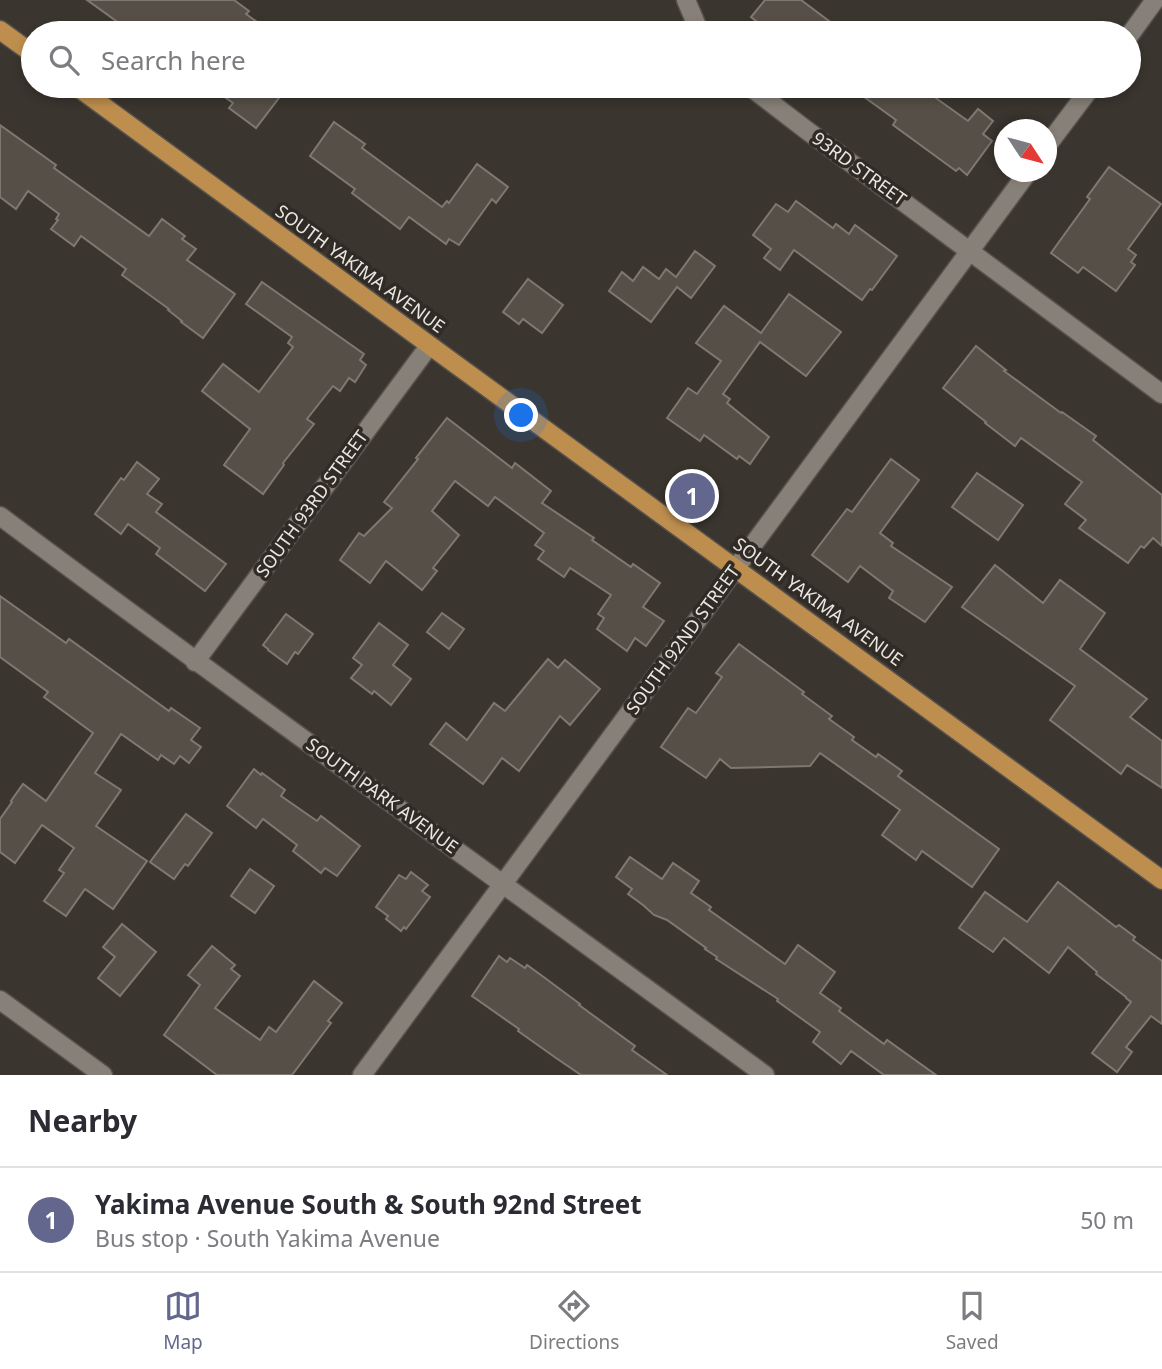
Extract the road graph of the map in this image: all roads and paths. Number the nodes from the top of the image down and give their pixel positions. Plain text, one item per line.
1 (686, 0) edge
2 (1155, 0) edge
3 (695, 21) edge
4 (1140, 21) edge
5 (0, 30) edge
6 (21, 45) edge
7 (92, 98) edge
8 (765, 98) edge
9 (1083, 98) edge
10 (1057, 132) edge
11 (1021, 182) edge
12 (970, 250) junction
13 (429, 346) junction
14 (1162, 394) edge
15 (0, 516) edge
16 (736, 567) junction
17 (195, 662) junction
18 (1162, 880) edge
19 (503, 883) junction
20 (0, 1000) edge
21 (103, 1075) edge
22 (362, 1075) edge
23 (765, 1075) edge

1 - 3 street
2 - 4 street
5 - 6 main road
7 - 13 main road, SOUTH YAKIMA AVENUE
8 - 12 street, 93RD STREET
9 - 10 street
11 - 12 street, SOUTH 92ND STREET
12 - 14 street, 93RD STREET
12 - 16 street, SOUTH 92ND STREET
13 - 16 main road, SOUTH YAKIMA AVENUE
13 - 17 street, SOUTH 93RD STREET
15 - 17 street, SOUTH PARK AVENUE
16 - 18 main road, SOUTH YAKIMA AVENUE
16 - 19 street, SOUTH 92ND STREET
17 - 19 street, SOUTH PARK AVENUE
19 - 22 street, SOUTH 92ND STREET
19 - 23 street, SOUTH PARK AVENUE
20 - 21 street

